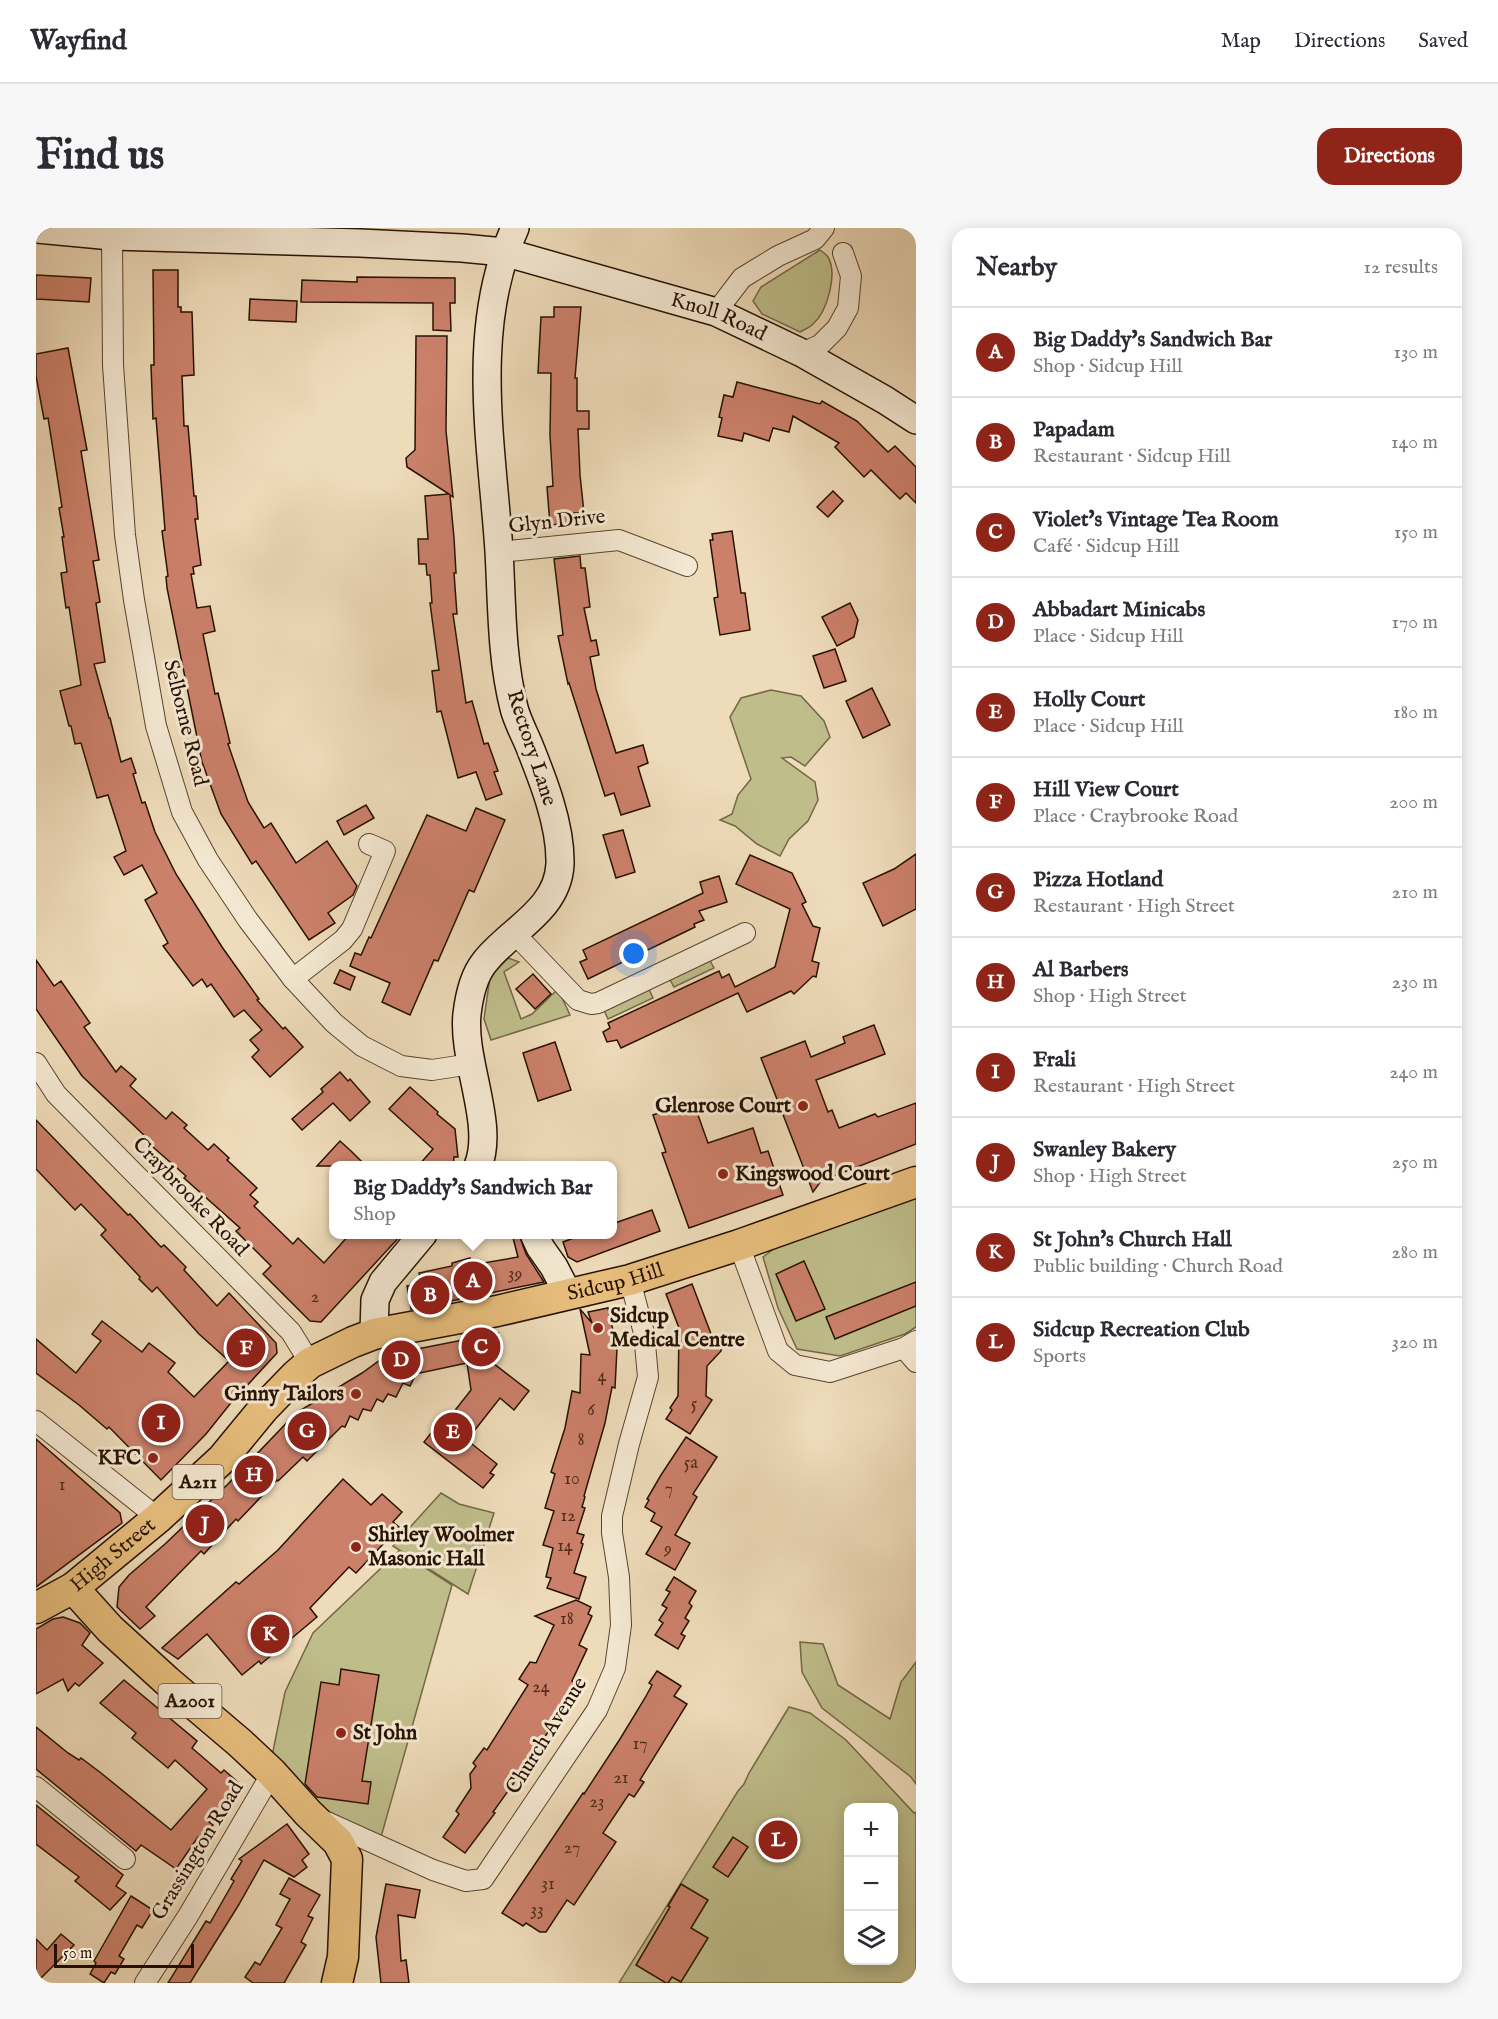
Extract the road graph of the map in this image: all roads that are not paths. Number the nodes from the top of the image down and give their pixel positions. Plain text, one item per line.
1 (824, 228) edge
2 (36, 229) edge
3 (191, 233) edge
4 (112, 236) junction
5 (360, 236) edge
6 (510, 240) edge
7 (843, 253) dead end
8 (716, 312) junction
9 (802, 353) junction
10 (916, 420) edge
11 (499, 552) junction
12 (687, 566) dead end
13 (369, 844) dead end
14 (745, 933) dead end
15 (515, 934) junction
16 (293, 979) junction
17 (36, 1063) edge
18 (471, 1064) junction
19 (486, 1161) edge
20 (916, 1182) edge
21 (419, 1239) edge
22 (536, 1239) edge
23 (739, 1245) junction
24 (630, 1280) junction
25 (568, 1294) junction
26 (374, 1334) junction
27 (912, 1351) edge
28 (310, 1363) junction
29 (39, 1423) edge
30 (158, 1518) junction
31 (73, 1588) junction
32 (36, 1608) edge
33 (272, 1773) junction
34 (36, 1787) edge
35 (308, 1814) junction
36 (125, 1859) dead end
37 (145, 1983) edge
38 (337, 1983) edge

1 - 8 street
2 - 4 street, Knoll Road
3 - 4 street, Knoll Road
3 - 5 street, Knoll Road
4 - 16 street, Selborne Road
5 - 6 street, Knoll Road
6 - 8 street, Knoll Road
6 - 11 street, Rectory Lane
7 - 9 street
8 - 9 street, Knoll Road
9 - 10 street, Knoll Road
11 - 12 street, Glyn Drive
11 - 15 street, Rectory Lane
13 - 16 street
14 - 15 street
15 - 18 street, Rectory Lane
16 - 18 street, Selborne Road
17 - 28 street, Craybrooke Road
18 - 19 street, Rectory Lane
20 - 23 main road, Sidcup Hill / A211
21 - 26 street
22 - 25 street
23 - 24 main road, Sidcup Hill / A211
23 - 27 street
24 - 25 main road, Sidcup Hill / A211
24 - 35 street, Church Avenue
25 - 26 main road, Sidcup Hill / A211
26 - 28 main road, Sidcup Hill / A211
28 - 30 main road, High Street / A211
29 - 30 street
30 - 31 main road, High Street / A211
31 - 32 main road, High Street / A211
31 - 33 main road, A2001
33 - 35 main road, A2001
33 - 37 street, Grassington Road
34 - 36 street
35 - 38 main road, A2001

